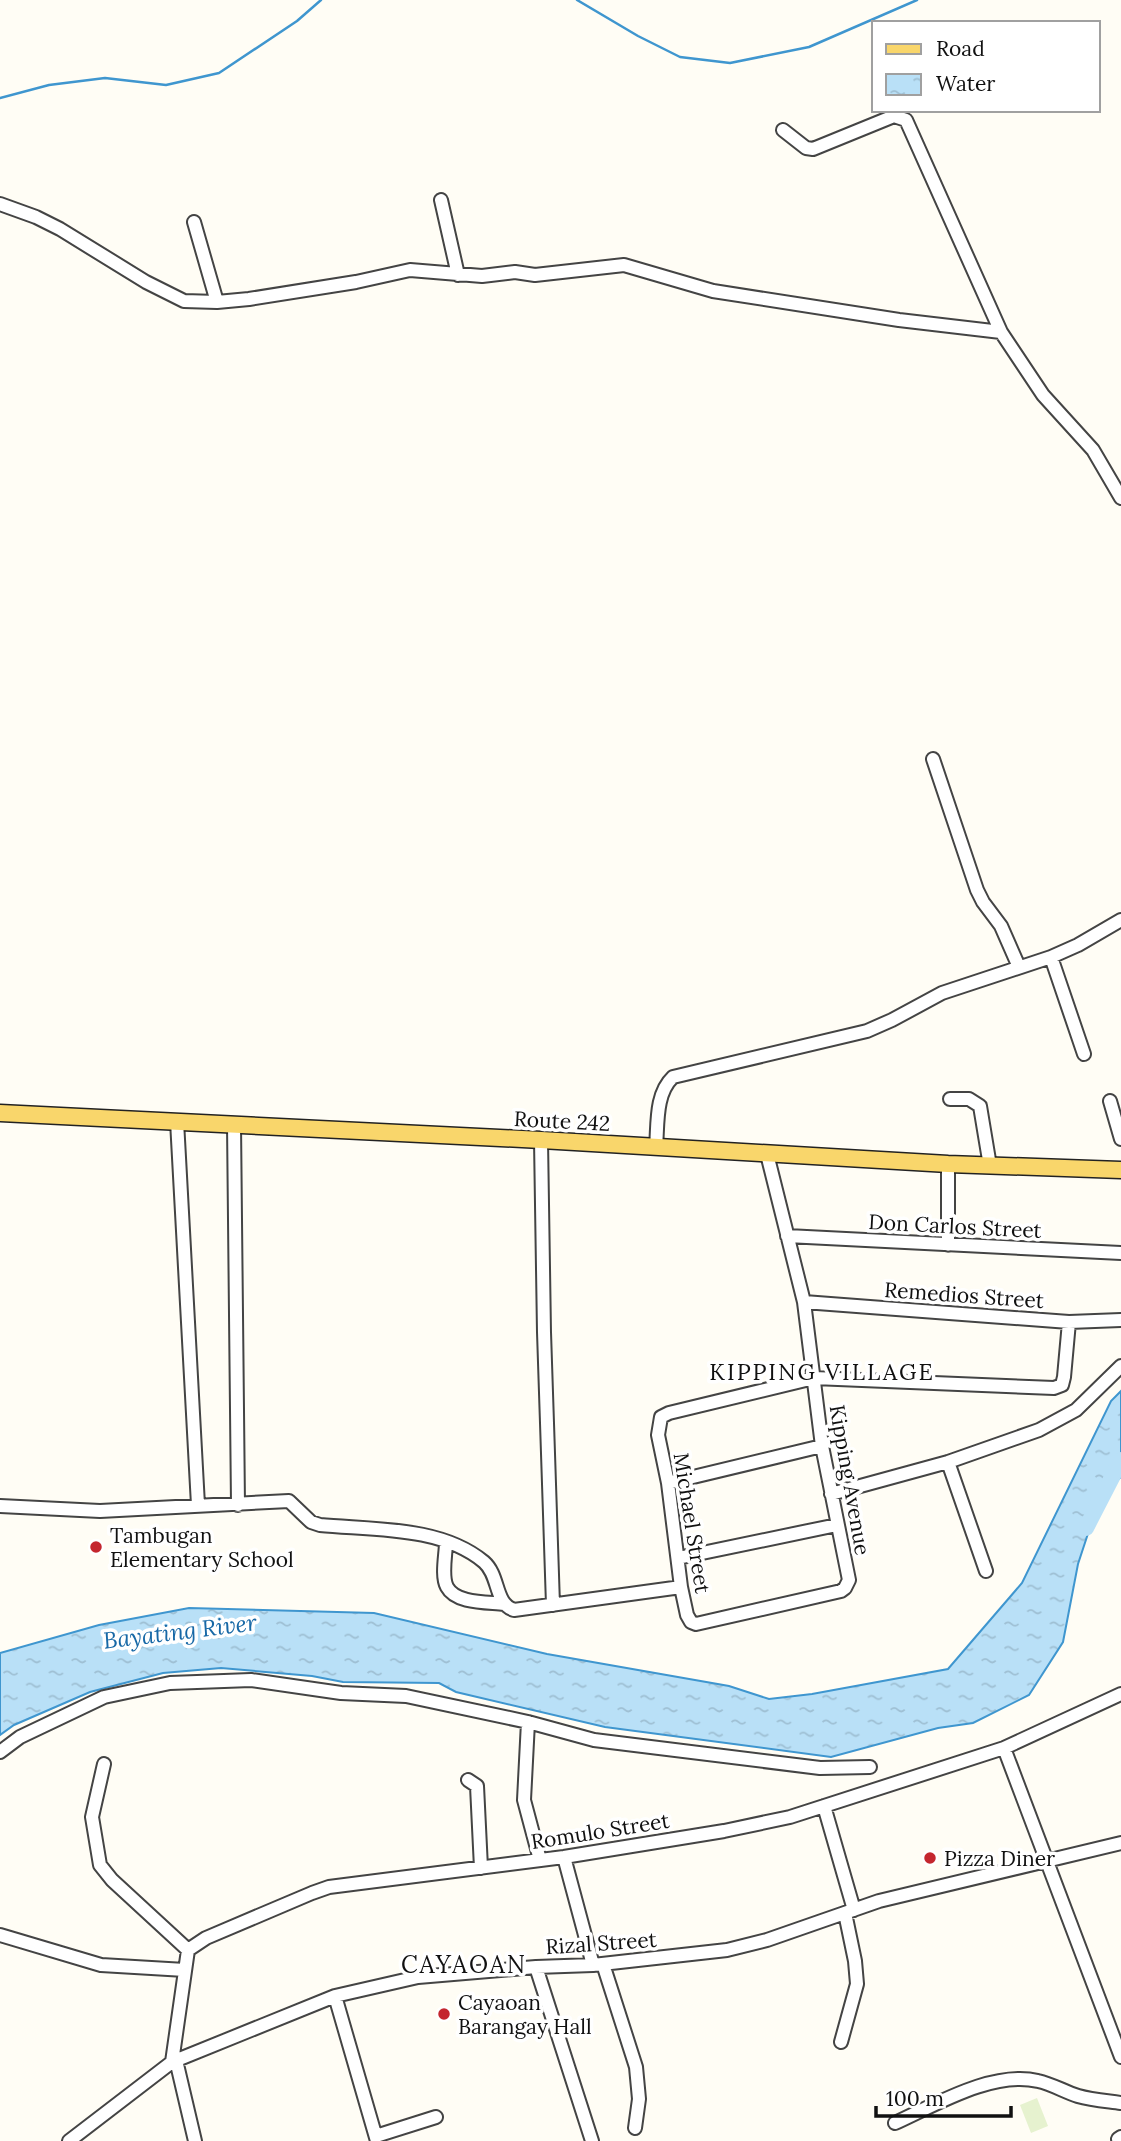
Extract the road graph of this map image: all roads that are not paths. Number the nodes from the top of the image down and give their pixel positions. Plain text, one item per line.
1 (783, 130) dead end
2 (441, 200) dead end
3 (0, 204) edge
4 (194, 222) dead end
5 (458, 275) junction
6 (217, 302) junction
7 (1001, 332) junction
8 (1121, 498) edge
9 (933, 759) dead end
10 (1121, 920) edge
11 (1051, 957) junction
12 (1018, 967) junction
13 (1084, 1054) dead end
14 (950, 1098) dead end
15 (1110, 1101) dead end
16 (0, 1113) edge
17 (177, 1121) junction
18 (234, 1124) junction
19 (1121, 1139) edge
20 (541, 1140) junction
21 (656, 1147) junction
22 (767, 1154) junction
23 (948, 1164) junction
24 (990, 1166) junction
25 (1121, 1171) edge
26 (787, 1236) junction
27 (948, 1245) junction
28 (1121, 1253) edge
29 (804, 1302) junction
30 (1121, 1320) edge
31 (1069, 1322) junction
32 (1121, 1366) edge
33 (814, 1378) junction
34 (822, 1446) junction
35 (948, 1462) junction
36 (668, 1483) junction
37 (831, 1494) junction
38 (198, 1505) junction
39 (238, 1505) junction
40 (0, 1506) edge
41 (837, 1525) junction
42 (446, 1542) junction
43 (678, 1558) junction
44 (986, 1571) dead end
45 (681, 1587) junction
46 (504, 1604) junction
47 (553, 1605) junction
48 (696, 1624) joint
49 (1121, 1694) edge
50 (528, 1723) junction
51 (1004, 1748) junction
52 (0, 1752) edge
53 (104, 1764) dead end
54 (870, 1767) dead end
55 (468, 1780) dead end
56 (824, 1806) junction
57 (1121, 1843) edge
58 (564, 1857) junction
59 (540, 1860) junction
60 (1046, 1860) junction
61 (481, 1868) junction
62 (850, 1911) junction
63 (0, 1935) edge
64 (188, 1950) junction
65 (598, 1965) junction
66 (536, 1967) junction
67 (185, 1970) junction
68 (335, 1996) junction
69 (841, 2042) dead end
70 (1121, 2057) edge
71 (174, 2061) junction
72 (1121, 2103) edge
73 (436, 2117) dead end
74 (895, 2123) dead end
75 (635, 2128) dead end
76 (377, 2139) edge
77 (69, 2141) edge
78 (195, 2141) edge
79 (592, 2141) edge

1 - 7 street
2 - 5 street
3 - 6 street
4 - 6 street
5 - 6 street
5 - 7 street
7 - 8 street
9 - 12 street
10 - 11 street
11 - 12 street
11 - 13 street
12 - 21 street
14 - 24 street
15 - 19 street
16 - 17 main road, Route 242
17 - 18 main road, Route 242
17 - 38 street
18 - 20 main road, Route 242
18 - 39 street
20 - 21 main road, Route 242
20 - 47 street
21 - 22 main road, Route 242
22 - 23 main road, Route 242
22 - 26 street
23 - 24 main road, Route 242
23 - 27 street
24 - 25 main road, Route 242
26 - 27 street, Don Carlos Street
26 - 29 street, Kipping Avenue
27 - 28 street, Don Carlos Street
29 - 31 street, Remedios Street
29 - 33 street, Kipping Avenue
30 - 31 street, Remedios Street
31 - 33 street
32 - 35 street
33 - 34 street, Kipping Avenue
33 - 36 street, Michael Street
34 - 36 street
34 - 37 street, Kipping Avenue
35 - 37 street
35 - 44 street
36 - 43 street, Michael Street
37 - 41 street, Kipping Avenue
38 - 39 street
38 - 40 street
39 - 42 street
41 - 43 street
41 - 48 street, Kipping Avenue
42 - 46 street
42 - 46 street
43 - 45 street, Michael Street
45 - 47 street
45 - 48 street, Michael Street
46 - 47 street
49 - 51 street, Romulo Street
50 - 52 street
50 - 54 street
50 - 59 street
51 - 56 street, Romulo Street
51 - 60 street
53 - 64 street
55 - 61 street
56 - 58 street, Romulo Street
56 - 62 street
57 - 60 street, Rizal Street
58 - 59 street, Romulo Street
58 - 65 street
59 - 61 street, Romulo Street
60 - 62 street, Rizal Street
60 - 70 street
61 - 64 street, Romulo Street
62 - 65 street, Rizal Street
62 - 69 street
63 - 67 street
64 - 67 street
65 - 66 street, Rizal Street
65 - 75 street
66 - 68 street, Rizal Street
66 - 79 street
67 - 71 street
68 - 71 street, Rizal Street
68 - 76 street
71 - 77 street, Rizal Street
71 - 78 street
72 - 74 street
73 - 76 street

